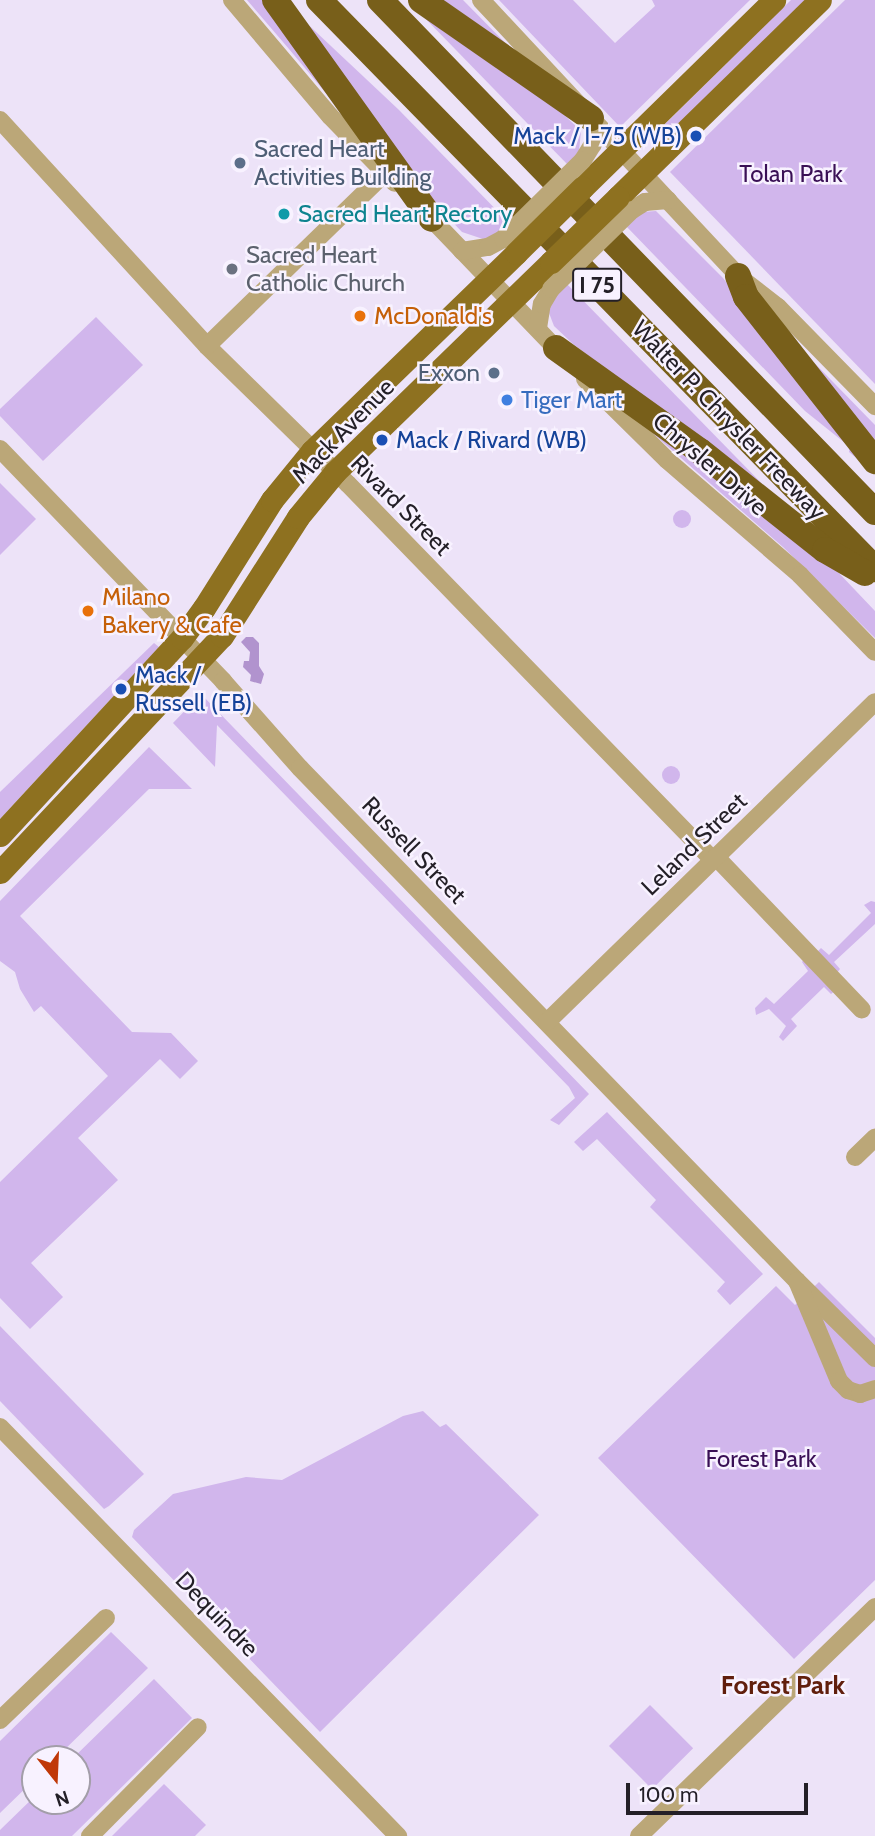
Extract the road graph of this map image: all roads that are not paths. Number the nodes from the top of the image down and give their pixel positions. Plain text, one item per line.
1 (232, 0) edge
2 (275, 0) edge
3 (319, 0) edge
4 (380, 0) edge
5 (421, 0) edge
6 (481, 0) edge
7 (774, 0) edge
8 (820, 0) edge
9 (594, 121) junction
10 (4, 131) edge
11 (640, 131) junction
12 (621, 150) junction
13 (662, 152) junction
14 (590, 167) junction
15 (642, 171) junction
16 (385, 173) junction
17 (668, 200) junction
18 (625, 204) junction
19 (432, 219) junction
20 (509, 246) junction
21 (462, 251) junction
22 (738, 276) junction
23 (489, 279) junction
24 (544, 282) junction
25 (467, 300) junction
26 (511, 301) junction
27 (489, 322) junction
28 (538, 328) junction
29 (207, 345) junction
30 (556, 348) junction
31 (875, 406) edge
32 (0, 449) edge
33 (312, 451) junction
34 (875, 461) edge
35 (335, 472) junction
36 (276, 493) junction
37 (875, 512) edge
38 (298, 517) junction
39 (875, 569) edge
40 (875, 579) edge
41 (215, 591) junction
42 (241, 608) junction
43 (182, 638) junction
44 (875, 652) edge
45 (202, 659) junction
46 (148, 672) junction
47 (171, 692) junction
48 (875, 702) edge
49 (0, 835) edge
50 (714, 858) junction
51 (3, 864) edge
52 (862, 1010) dead end
53 (547, 1022) junction
54 (875, 1138) edge
55 (855, 1157) dead end
56 (797, 1281) junction
57 (875, 1358) edge
58 (875, 1389) edge
59 (0, 1427) edge
60 (875, 1607) edge
61 (106, 1618) dead end
62 (0, 1720) edge
63 (198, 1727) dead end
64 (90, 1836) edge
65 (398, 1836) edge
66 (639, 1836) edge

1 - 16 street, Chrysler Drive
2 - 19 highway
3 - 39 highway, Walter P. Chrysler Freeway / I 75
4 - 37 highway, Walter P. Chrysler Freeway / I 75
5 - 9 highway
6 - 9 street
7 - 11 main road, Mack Avenue
8 - 13 main road, Mack Avenue
9 - 12 street
9 - 14 street
10 - 29 street, Rivard Street
11 - 12 main road, Mack Avenue
11 - 13 main road
12 - 14 main road, Mack Avenue
12 - 15 street
13 - 15 main road, Mack Avenue
14 - 20 main road, Mack Avenue, bridge
15 - 17 street
15 - 18 main road, Mack Avenue
16 - 19 street, Chrysler Drive
16 - 29 street
17 - 18 street
17 - 22 street
18 - 24 main road, Mack Avenue, bridge
19 - 21 street, Chrysler Drive
20 - 21 street
20 - 23 main road, Mack Avenue
21 - 23 street, Chrysler Drive
22 - 31 street
22 - 34 highway
23 - 25 main road, Mack Avenue
23 - 26 street, Chrysler Drive
24 - 26 main road, Mack Avenue
24 - 28 street
25 - 27 main road
25 - 33 main road, Mack Avenue
26 - 27 main road, Mack Avenue
26 - 28 street, Chrysler Drive
27 - 35 main road, Mack Avenue
28 - 30 street, Chrysler Drive
29 - 33 street, Rivard Street
30 - 40 highway
30 - 44 street, Chrysler Drive
32 - 43 street, Russell Street
33 - 35 street, Rivard Street
33 - 36 main road, Mack Avenue
35 - 38 main road, Mack Avenue
35 - 50 street, Rivard Street
36 - 38 main road
36 - 41 main road, Mack Avenue
38 - 42 main road, Mack Avenue
41 - 42 main road
41 - 43 main road, Mack Avenue
42 - 45 main road, Mack Avenue
43 - 45 street, Russell Street
43 - 46 main road, Mack Avenue
45 - 47 main road, Mack Avenue
45 - 53 street, Russell Street
46 - 47 main road
46 - 49 main road, Mack Avenue
47 - 51 main road, Mack Avenue
48 - 50 street, Leland Street
50 - 52 street, Rivard Street
50 - 53 street, Leland Street
53 - 56 street, Russell Street
54 - 55 street
56 - 57 street, Russell Street
56 - 58 street, Russell Street
59 - 65 street, Dequindre
60 - 66 street
61 - 62 street
63 - 64 street

